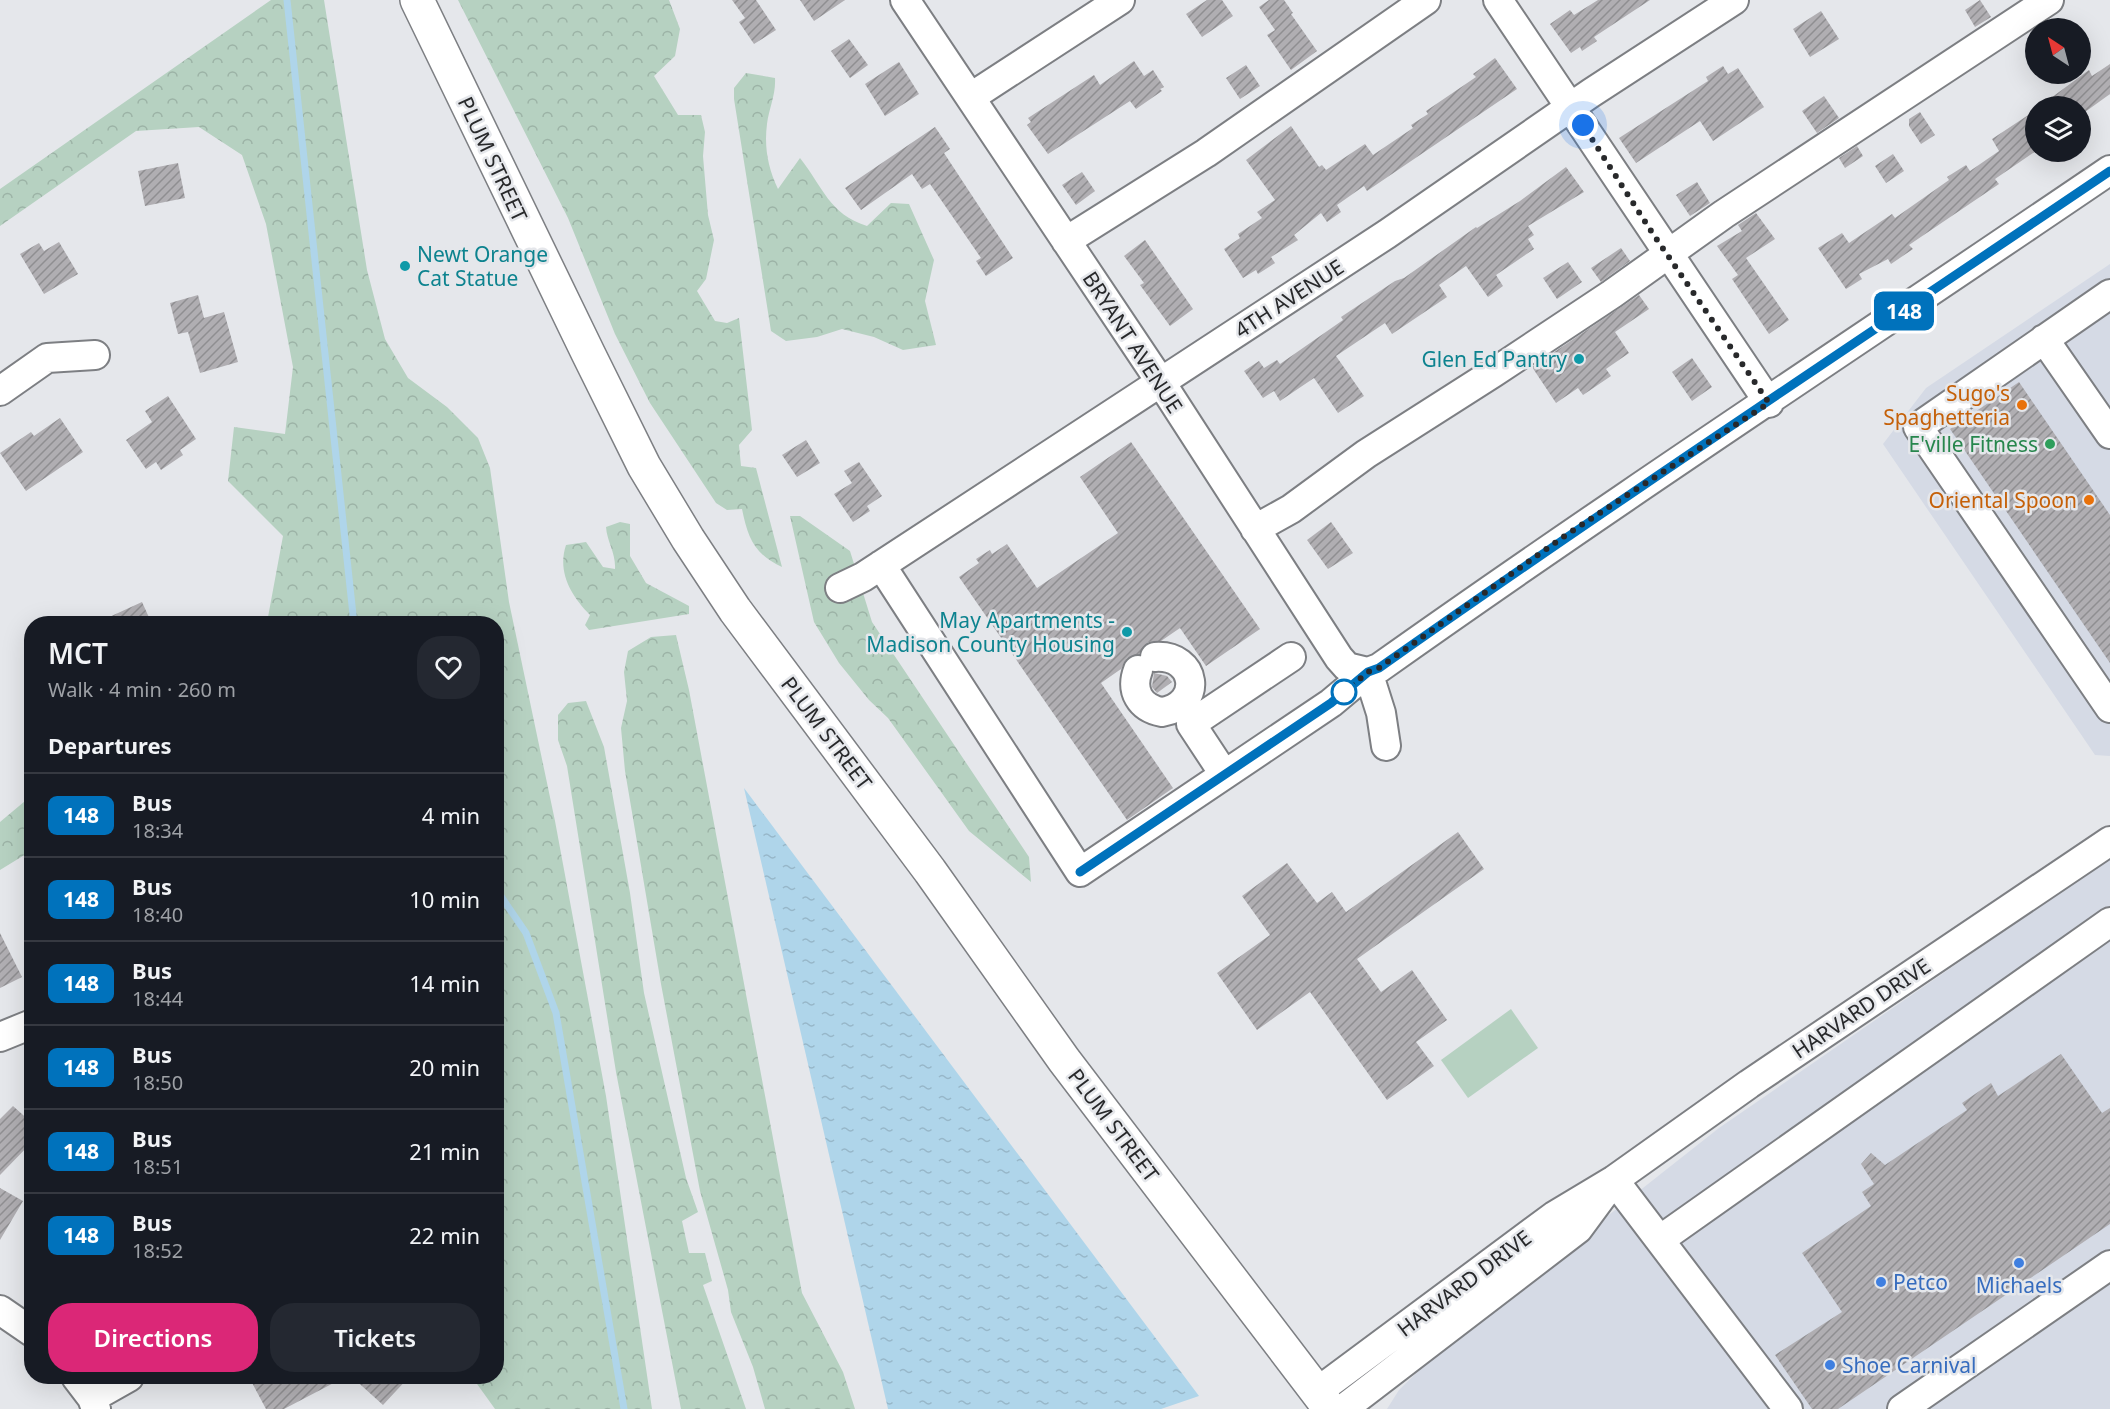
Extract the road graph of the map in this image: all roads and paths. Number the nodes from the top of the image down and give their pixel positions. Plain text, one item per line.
1 (417, 0) edge
2 (905, 0) edge
3 (1120, 0) edge
4 (1426, 0) edge
5 (1498, 0) edge
6 (1734, 0) edge
7 (2049, 0) edge
8 (971, 98) junction
9 (1571, 107) junction
10 (2110, 171) edge
11 (1066, 241) junction
12 (1666, 253) junction
13 (2110, 294) edge
14 (2044, 339) junction
15 (95, 355) dead end
16 (1160, 381) junction
17 (0, 391) edge
18 (1769, 403) junction
19 (2110, 434) edge
20 (1255, 530) junction
21 (881, 565) junction
22 (840, 588) dead end
23 (1291, 657) dead end
24 (1368, 672) junction
25 (2110, 708) edge
26 (1185, 715) junction
27 (1386, 746) dead end
28 (1224, 774) junction
29 (2110, 841) edge
30 (2110, 922) edge
31 (24, 1027) edge
32 (0, 1037) edge
33 (1614, 1180) junction
34 (1661, 1239) junction
35 (2110, 1265) edge
36 (0, 1310) edge
37 (24, 1326) edge
38 (113, 1384) edge
39 (88, 1395) edge
40 (1330, 1403) edge
41 (1788, 1409) edge
42 (1902, 1409) edge

1 - 40 main road, PLUM STREET
2 - 8 street, BRYANT AVENUE
3 - 8 street
4 - 11 street
5 - 9 street
6 - 9 street, 4TH AVENUE
7 - 12 street
8 - 11 street, BRYANT AVENUE
9 - 12 street
9 - 16 street, 4TH AVENUE
10 - 18 street
11 - 16 street, BRYANT AVENUE
12 - 18 street
12 - 20 street
13 - 14 street
14 - 19 street
14 - 25 street
15 - 17 street
16 - 20 street, BRYANT AVENUE
16 - 21 street, 4TH AVENUE
18 - 24 street
20 - 24 street, BRYANT AVENUE
21 - 22 street, 4TH AVENUE
21 - 28 street
23 - 26 street
24 - 27 street
24 - 28 street
26 - 26 street
26 - 28 street
29 - 33 street, HARVARD DRIVE
30 - 34 street
31 - 32 street
33 - 34 street
33 - 40 street, HARVARD DRIVE
34 - 41 street
35 - 42 street
36 - 37 street
38 - 39 street

